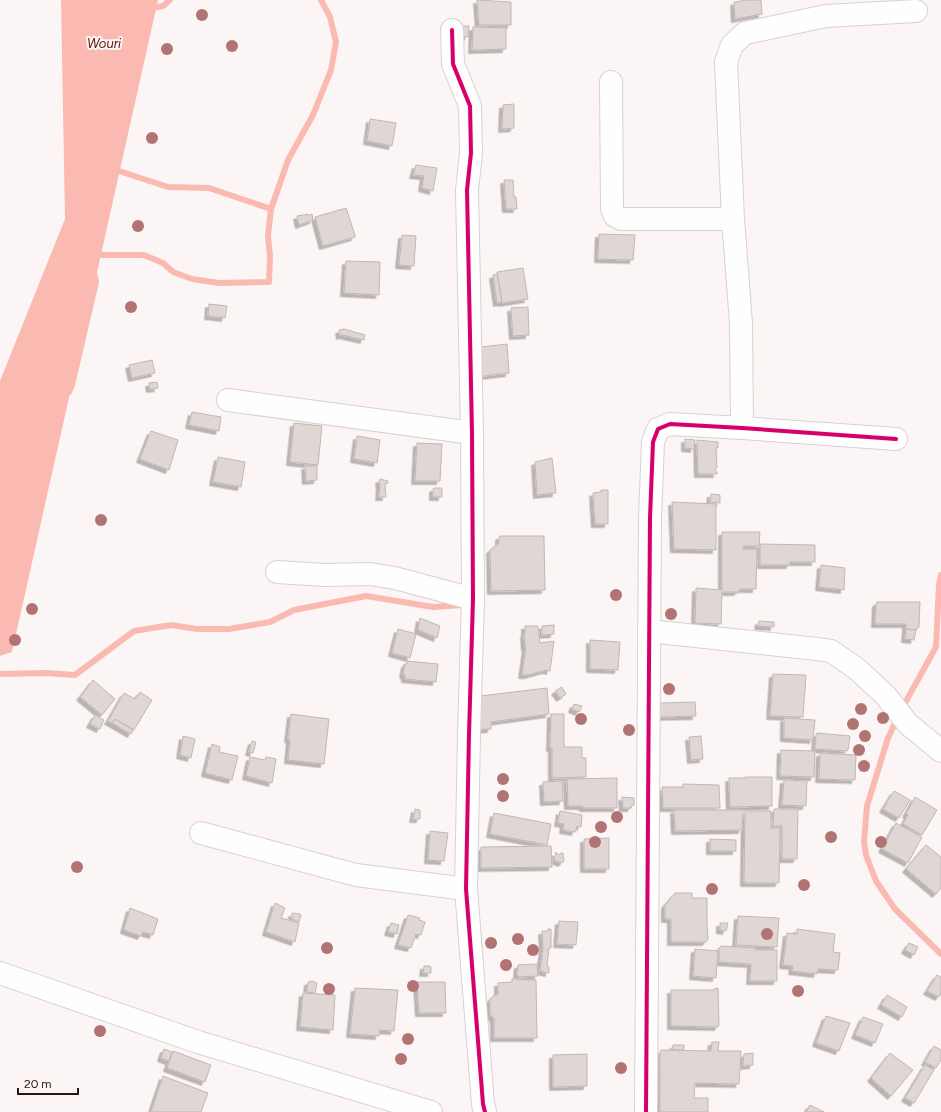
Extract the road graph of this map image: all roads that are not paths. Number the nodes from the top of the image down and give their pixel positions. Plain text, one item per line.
1 (916, 11) dead end
2 (452, 30) dead end
3 (611, 82) dead end
4 (733, 219) junction
5 (228, 400) dead end
6 (742, 428) junction
7 (472, 434) junction
8 (896, 439) dead end
9 (277, 572) dead end
10 (473, 599) junction
11 (649, 631) junction
12 (941, 751) edge
13 (201, 833) dead end
14 (466, 889) junction
15 (0, 972) edge
16 (431, 1112) edge
17 (485, 1112) edge
18 (646, 1112) edge

1 - 4 street
2 - 7 street
3 - 4 street
4 - 6 street
5 - 7 street
6 - 8 street
6 - 11 street
7 - 10 street
9 - 10 street
10 - 14 street
11 - 12 street
11 - 18 street
13 - 14 street
14 - 17 street
15 - 16 street

